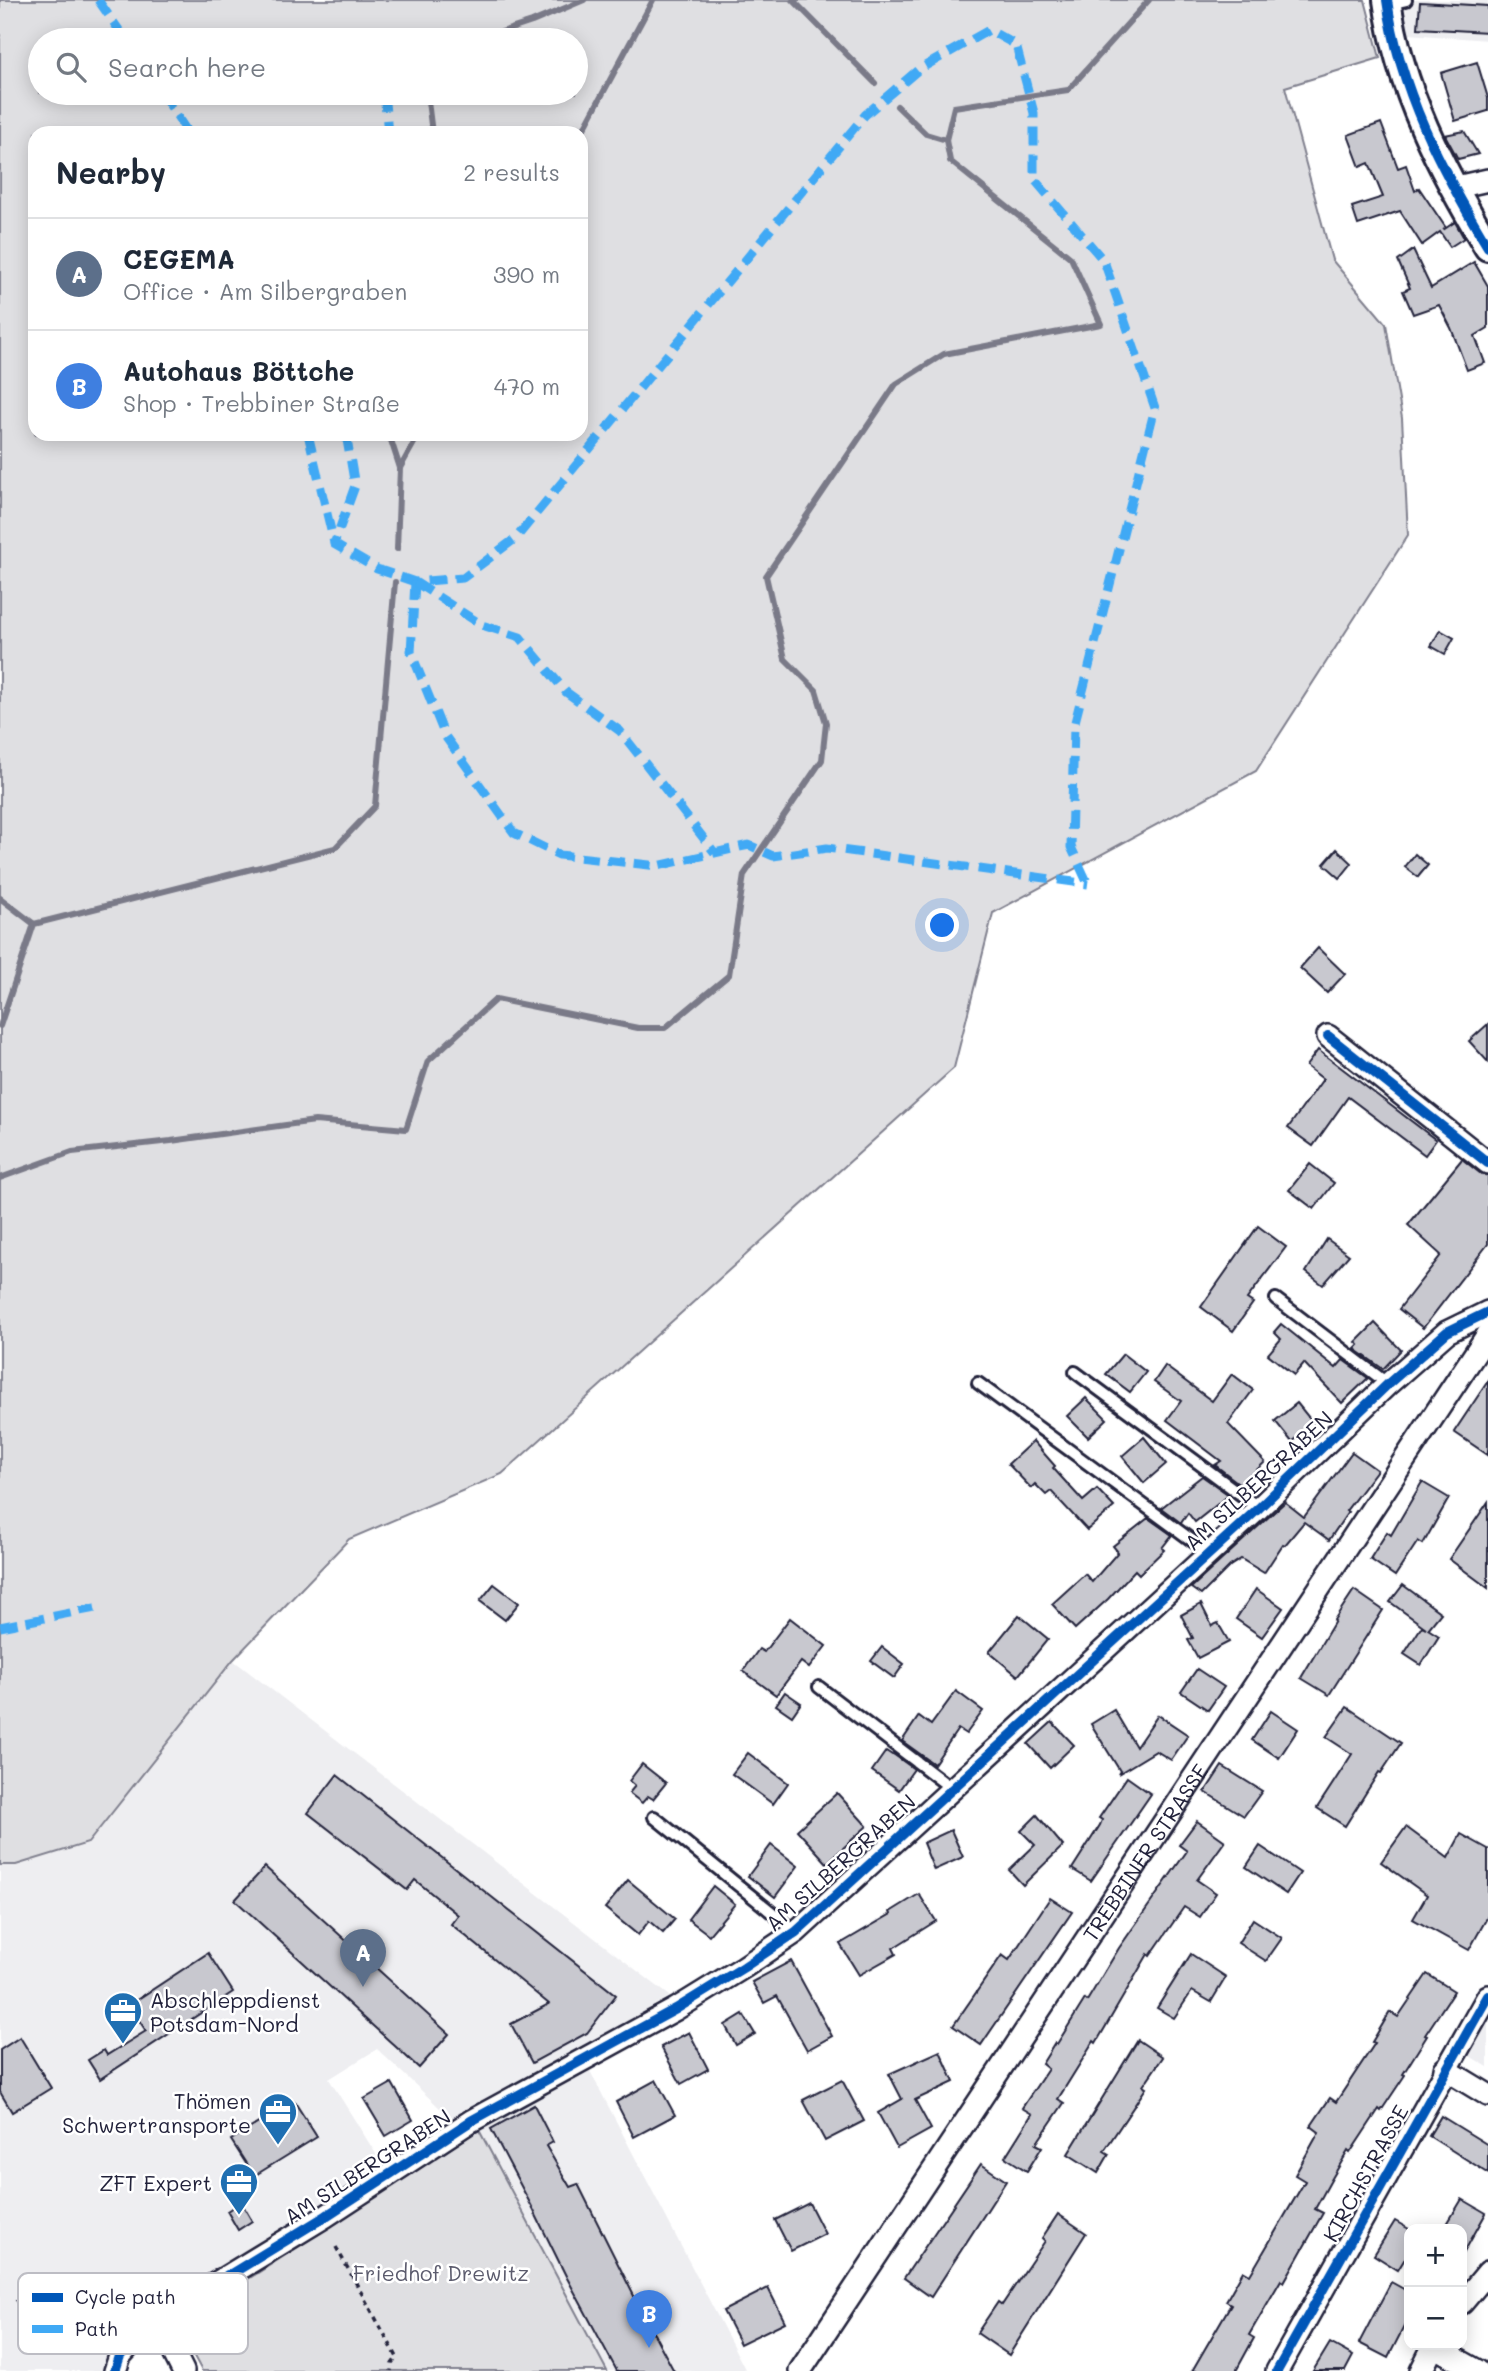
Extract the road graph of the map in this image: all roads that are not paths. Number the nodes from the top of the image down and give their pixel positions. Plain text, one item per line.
1 (1394, 2) edge
2 (1488, 180) edge
3 (1452, 188) junction
4 (1488, 247) edge
5 (1328, 1036) dead end
6 (1488, 1163) edge
7 (1276, 1299) dead end
8 (1488, 1312) edge
9 (1488, 1334) edge
10 (1076, 1372) dead end
11 (978, 1383) dead end
12 (1388, 1384) junction
13 (1259, 1508) junction
14 (1209, 1553) junction
15 (819, 1687) dead end
16 (951, 1788) junction
17 (654, 1817) dead end
18 (796, 1931) junction
19 (1488, 1996) edge
20 (1445, 2069) junction
21 (1488, 2095) edge
22 (235, 2273) edge
23 (1488, 2273) edge
24 (1467, 2297) edge
25 (1431, 2350) edge
26 (1442, 2350) edge
27 (122, 2354) edge
28 (174, 2354) edge
29 (115, 2371) edge
30 (183, 2371) edge
31 (800, 2371) edge
32 (1278, 2371) edge
33 (1421, 2371) edge
34 (1478, 2371) edge

1 - 3 street
2 - 3 street
3 - 4 street
5 - 6 street
7 - 12 lane
8 - 12 street, AM SILBERGRABEN
9 - 31 street, TREBBINER STRASSE
10 - 13 lane
11 - 14 lane
12 - 13 street, AM SILBERGRABEN
13 - 14 street, AM SILBERGRABEN
14 - 16 street, AM SILBERGRABEN
15 - 16 lane
16 - 18 street, AM SILBERGRABEN
17 - 18 lane
18 - 22 street, AM SILBERGRABEN
19 - 20 street, KIRCHSTRASSE
20 - 21 street
20 - 32 street, KIRCHSTRASSE
23 - 24 street
25 - 33 street
26 - 34 street
27 - 29 street, AM SILBERGRABEN
28 - 30 street

